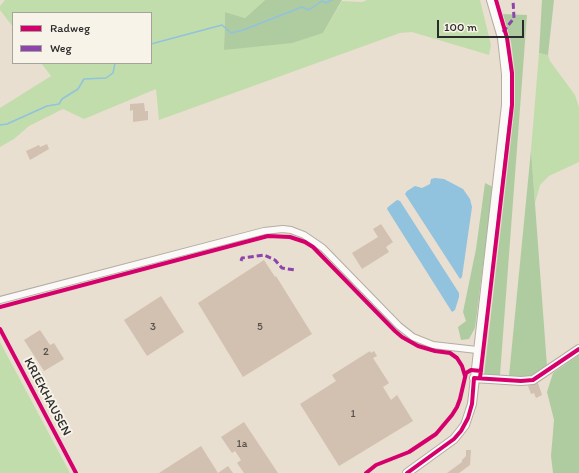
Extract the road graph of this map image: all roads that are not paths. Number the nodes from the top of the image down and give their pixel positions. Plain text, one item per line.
1 (491, 0) edge
2 (0, 300) edge
3 (579, 349) edge
4 (477, 350) junction
5 (474, 378) junction
6 (407, 473) edge

1 - 4 street
2 - 4 street
3 - 5 street
4 - 5 street
5 - 6 street

